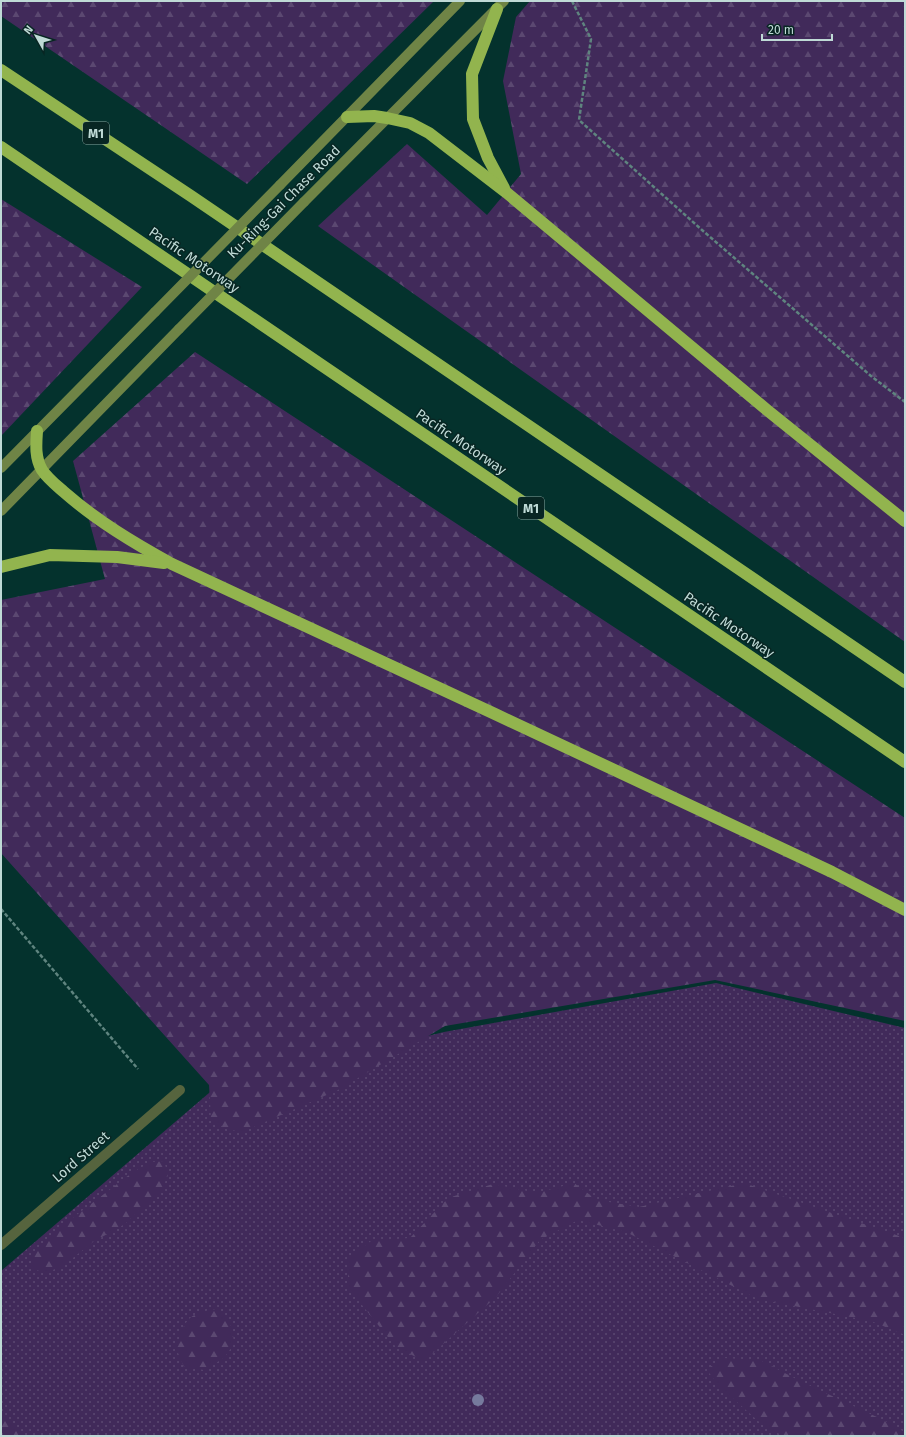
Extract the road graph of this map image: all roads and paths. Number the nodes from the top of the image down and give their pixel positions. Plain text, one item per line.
1 (460, 1) edge
2 (572, 1) edge
3 (501, 5) edge
4 (1, 70) edge
5 (346, 117) junction
6 (386, 118) junction
7 (1, 147) edge
8 (507, 193) junction
9 (905, 402) edge
10 (37, 431) junction
11 (1, 468) edge
12 (42, 469) junction
13 (1, 511) edge
14 (905, 521) edge
15 (172, 564) junction
16 (1, 567) edge
17 (905, 682) edge
18 (905, 762) edge
19 (1, 909) edge
20 (905, 910) edge
21 (138, 1069) dead end
22 (180, 1090) dead end
23 (1, 1245) edge

1 - 5 main road, Ku-Ring-Gai Chase Road
2 - 9 path
3 - 6 main road, Ku-Ring-Gai Chase Road
3 - 8 highway
4 - 17 highway, M1
5 - 6 highway
5 - 10 main road, Ku-Ring-Gai Chase Road, bridge
6 - 8 highway
6 - 12 main road, Ku-Ring-Gai Chase Road, bridge
7 - 18 highway, Pacific Motorway / M1
8 - 14 highway
10 - 11 main road, Ku-Ring-Gai Chase Road
10 - 12 highway
12 - 13 main road, Ku-Ring-Gai Chase Road
12 - 15 highway
15 - 16 highway
15 - 20 highway
19 - 21 path
22 - 23 street, Lord Street

